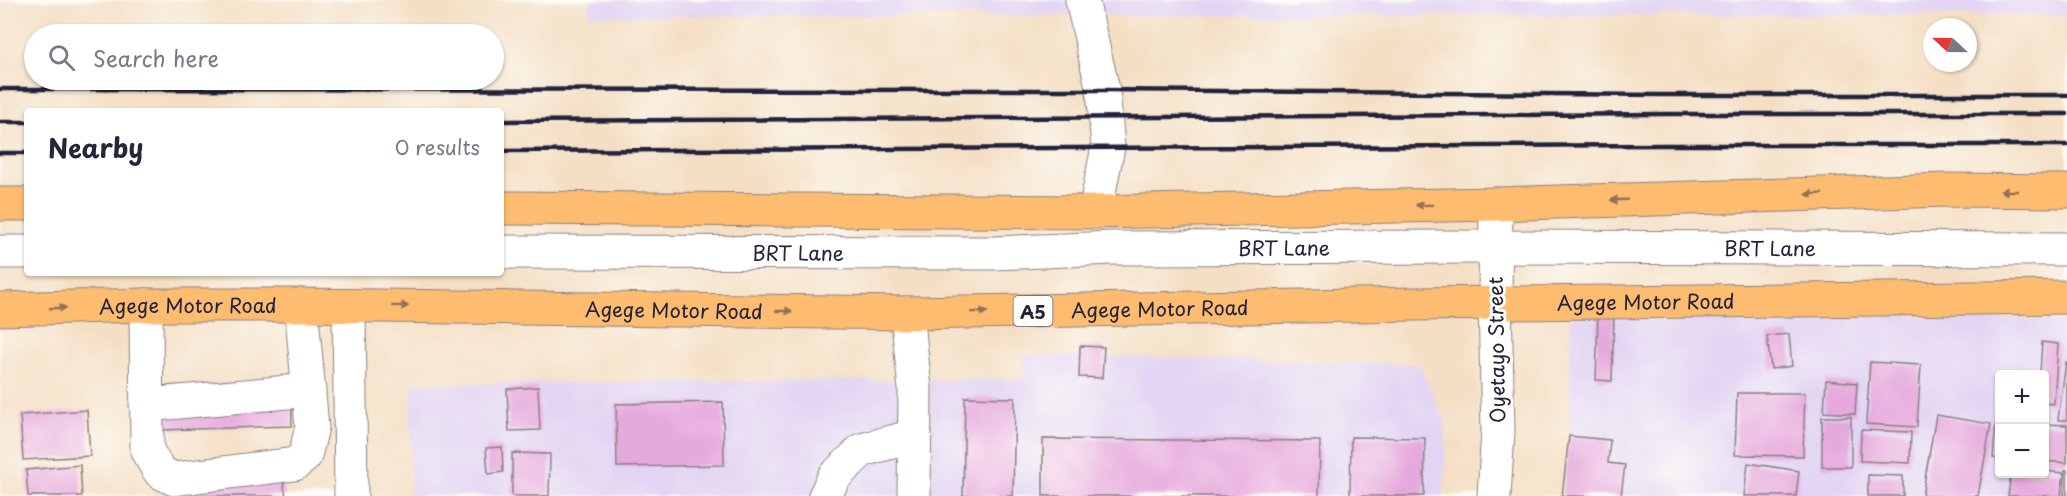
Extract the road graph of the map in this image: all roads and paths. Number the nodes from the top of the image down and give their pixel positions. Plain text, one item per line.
1 (1083, 0) edge
2 (2067, 191) edge
3 (0, 204) edge
4 (24, 204) edge
5 (1496, 204) junction
6 (504, 208) edge
7 (1095, 212) junction
8 (1496, 247) junction
9 (2067, 249) edge
10 (0, 252) edge
11 (24, 252) edge
12 (504, 252) edge
13 (2067, 297) edge
14 (1495, 304) junction
15 (146, 305) junction
16 (301, 305) junction
17 (349, 306) junction
18 (0, 309) edge
19 (907, 313) junction
20 (309, 390) junction
21 (146, 405) junction
22 (914, 436) junction
23 (351, 496) edge
24 (825, 496) edge
25 (914, 496) edge
26 (1494, 496) edge

1 - 7 street
2 -> 5 highway
3 - 4 highway
5 -> 7 highway
5 - 8 street, Oyetayo Street
6 - 7 highway
8 - 9 street, BRT Lane
8 - 12 street, BRT Lane
8 - 14 street, Oyetayo Street
10 - 11 street
13 - 14 highway, Agege Motor Road / A5
19 -> 14 highway, Agege Motor Road / A5
14 - 26 street, Oyetayo Street
15 - 16 highway, Agege Motor Road / A5
18 -> 15 highway, Agege Motor Road / A5
15 - 21 street
16 - 17 highway, Agege Motor Road / A5
16 - 20 street
17 -> 19 highway, Agege Motor Road / A5
17 - 23 street
19 - 22 street
20 - 21 street
20 - 21 street
22 - 24 street
22 - 25 street

